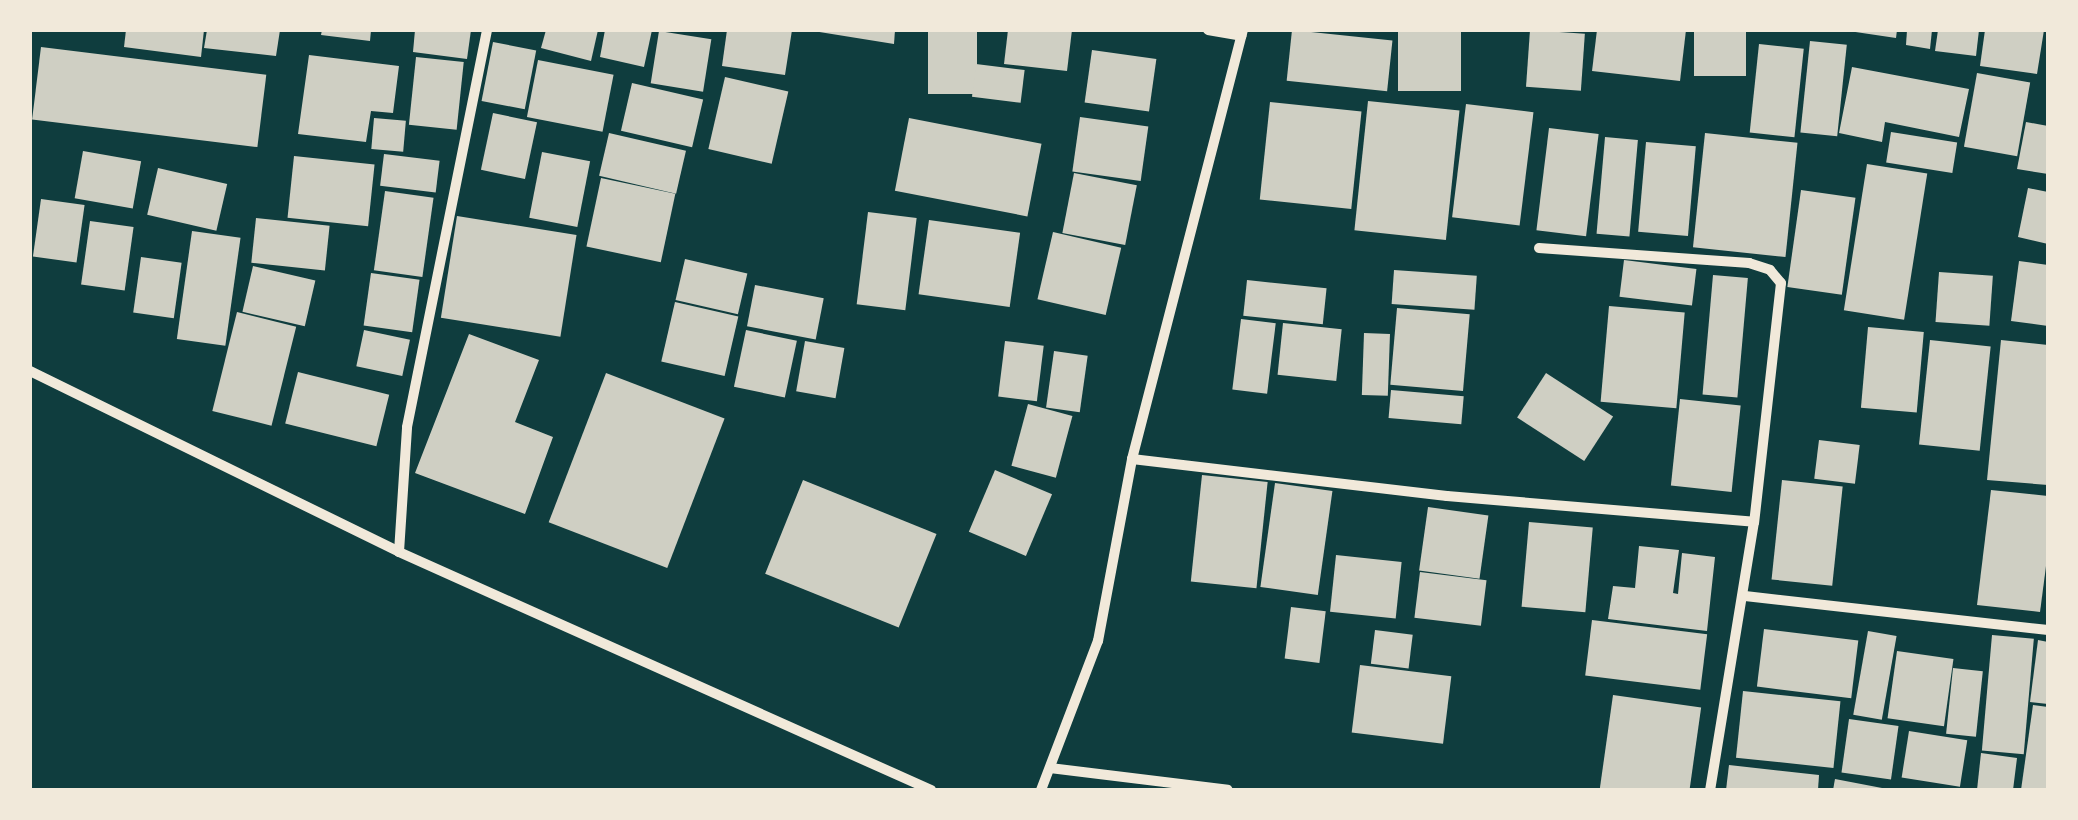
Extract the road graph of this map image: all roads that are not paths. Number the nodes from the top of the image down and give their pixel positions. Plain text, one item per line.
1 (487, 30) edge
2 (1208, 30) edge
3 (1242, 33) edge
4 (1538, 248) dead end
5 (30, 370) edge
6 (1132, 459) junction
7 (1754, 522) junction
8 (399, 552) junction
9 (1745, 596) junction
10 (2048, 630) edge
11 (1050, 768) junction
12 (931, 790) edge
13 (1041, 790) edge
14 (1228, 790) edge
15 (1710, 790) edge

1 - 8 street
2 - 3 street
3 - 6 street
4 - 7 street
5 - 8 street
6 - 7 street
6 - 11 street
7 - 9 street
8 - 12 street
9 - 10 street
9 - 15 street
11 - 13 street
11 - 14 street

